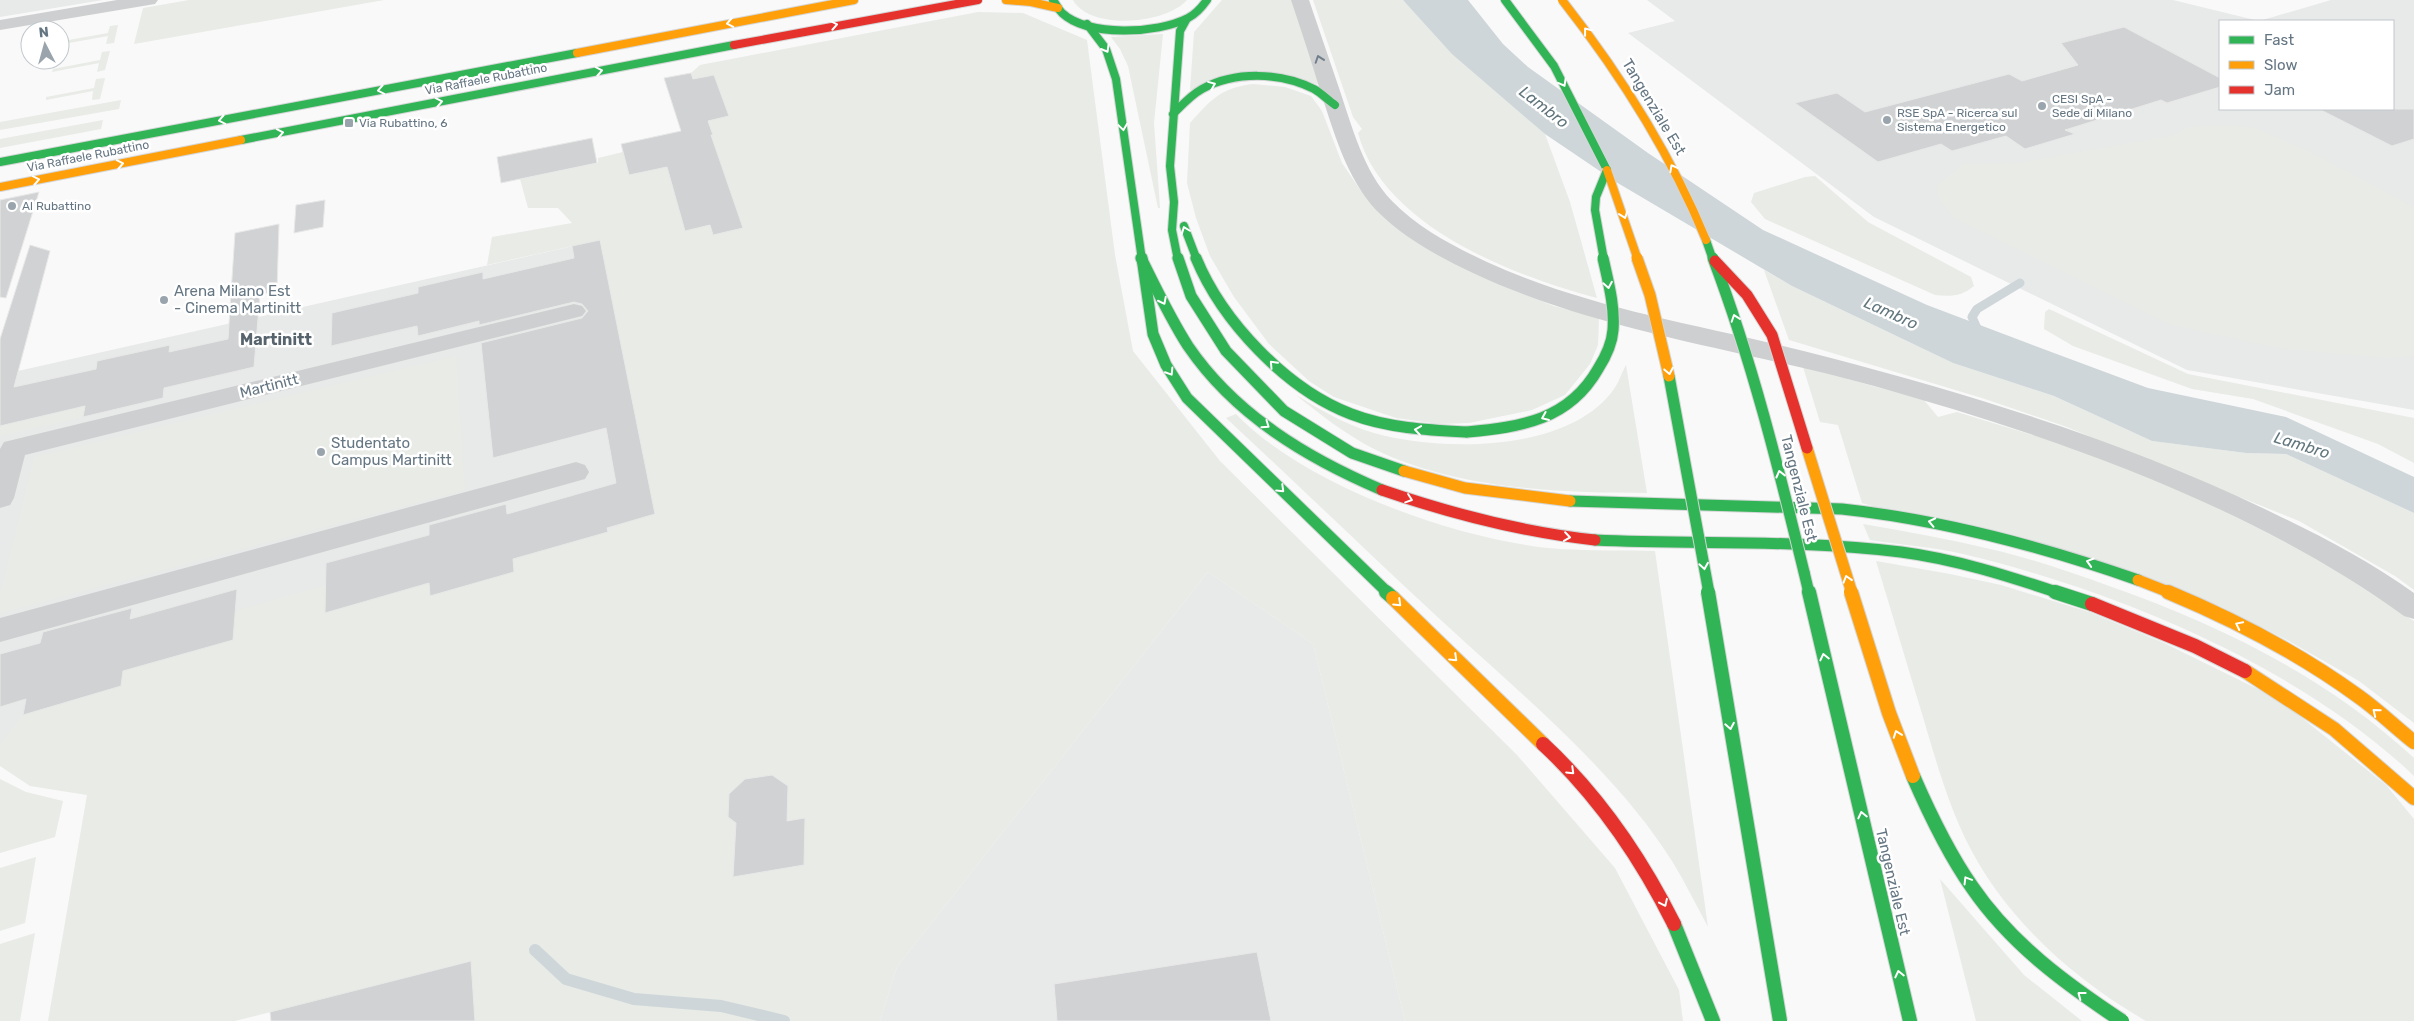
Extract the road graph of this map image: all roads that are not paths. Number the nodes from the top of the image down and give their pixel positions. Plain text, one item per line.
1 (149, 0) edge
2 (854, 0) edge
3 (978, 0) edge
4 (1006, 0) edge
5 (1207, 0) edge
6 (1300, 0) edge
7 (1505, 0) edge
8 (1562, 0) edge
9 (1056, 4) edge
10 (1186, 20) junction
11 (1087, 24) junction
12 (0, 25) edge
13 (1335, 105) junction
14 (1173, 114) junction
15 (0, 162) edge
16 (1607, 170) junction
17 (0, 187) edge
18 (1174, 201) junction
19 (1141, 258) junction
20 (1715, 261) junction
21 (574, 311) dead end
22 (576, 472) dead end
23 (0, 498) edge
24 (2414, 608) edge
25 (0, 630) edge
26 (2414, 742) edge
27 (2414, 798) edge
28 (1713, 1021) edge
29 (1780, 1021) edge
30 (1910, 1021) edge
31 (2122, 1021) edge

1 - 12 street
2 -> 15 main road, Via Raffaele Rubattino
17 -> 3 main road, Via Raffaele Rubattino
4 - 9 main road
5 - 10 main road
13 -> 6 street
7 -> 16 main road
20 -> 8 main road, Tangenziale Est, bridge
9 - 11 main road
10 - 11 main road
10 - 14 main road
11 -> 19 main road
14 -> 13 main road
13 - 24 street
14 - 18 main road
16 -> 18 main road, bridge
16 -> 29 main road, bridge
26 -> 18 main road
19 -> 27 main road
19 -> 28 main road
30 -> 20 main road, Tangenziale Est, bridge
31 -> 20 main road, bridge
21 - 23 street, Martinitt
22 - 25 street

